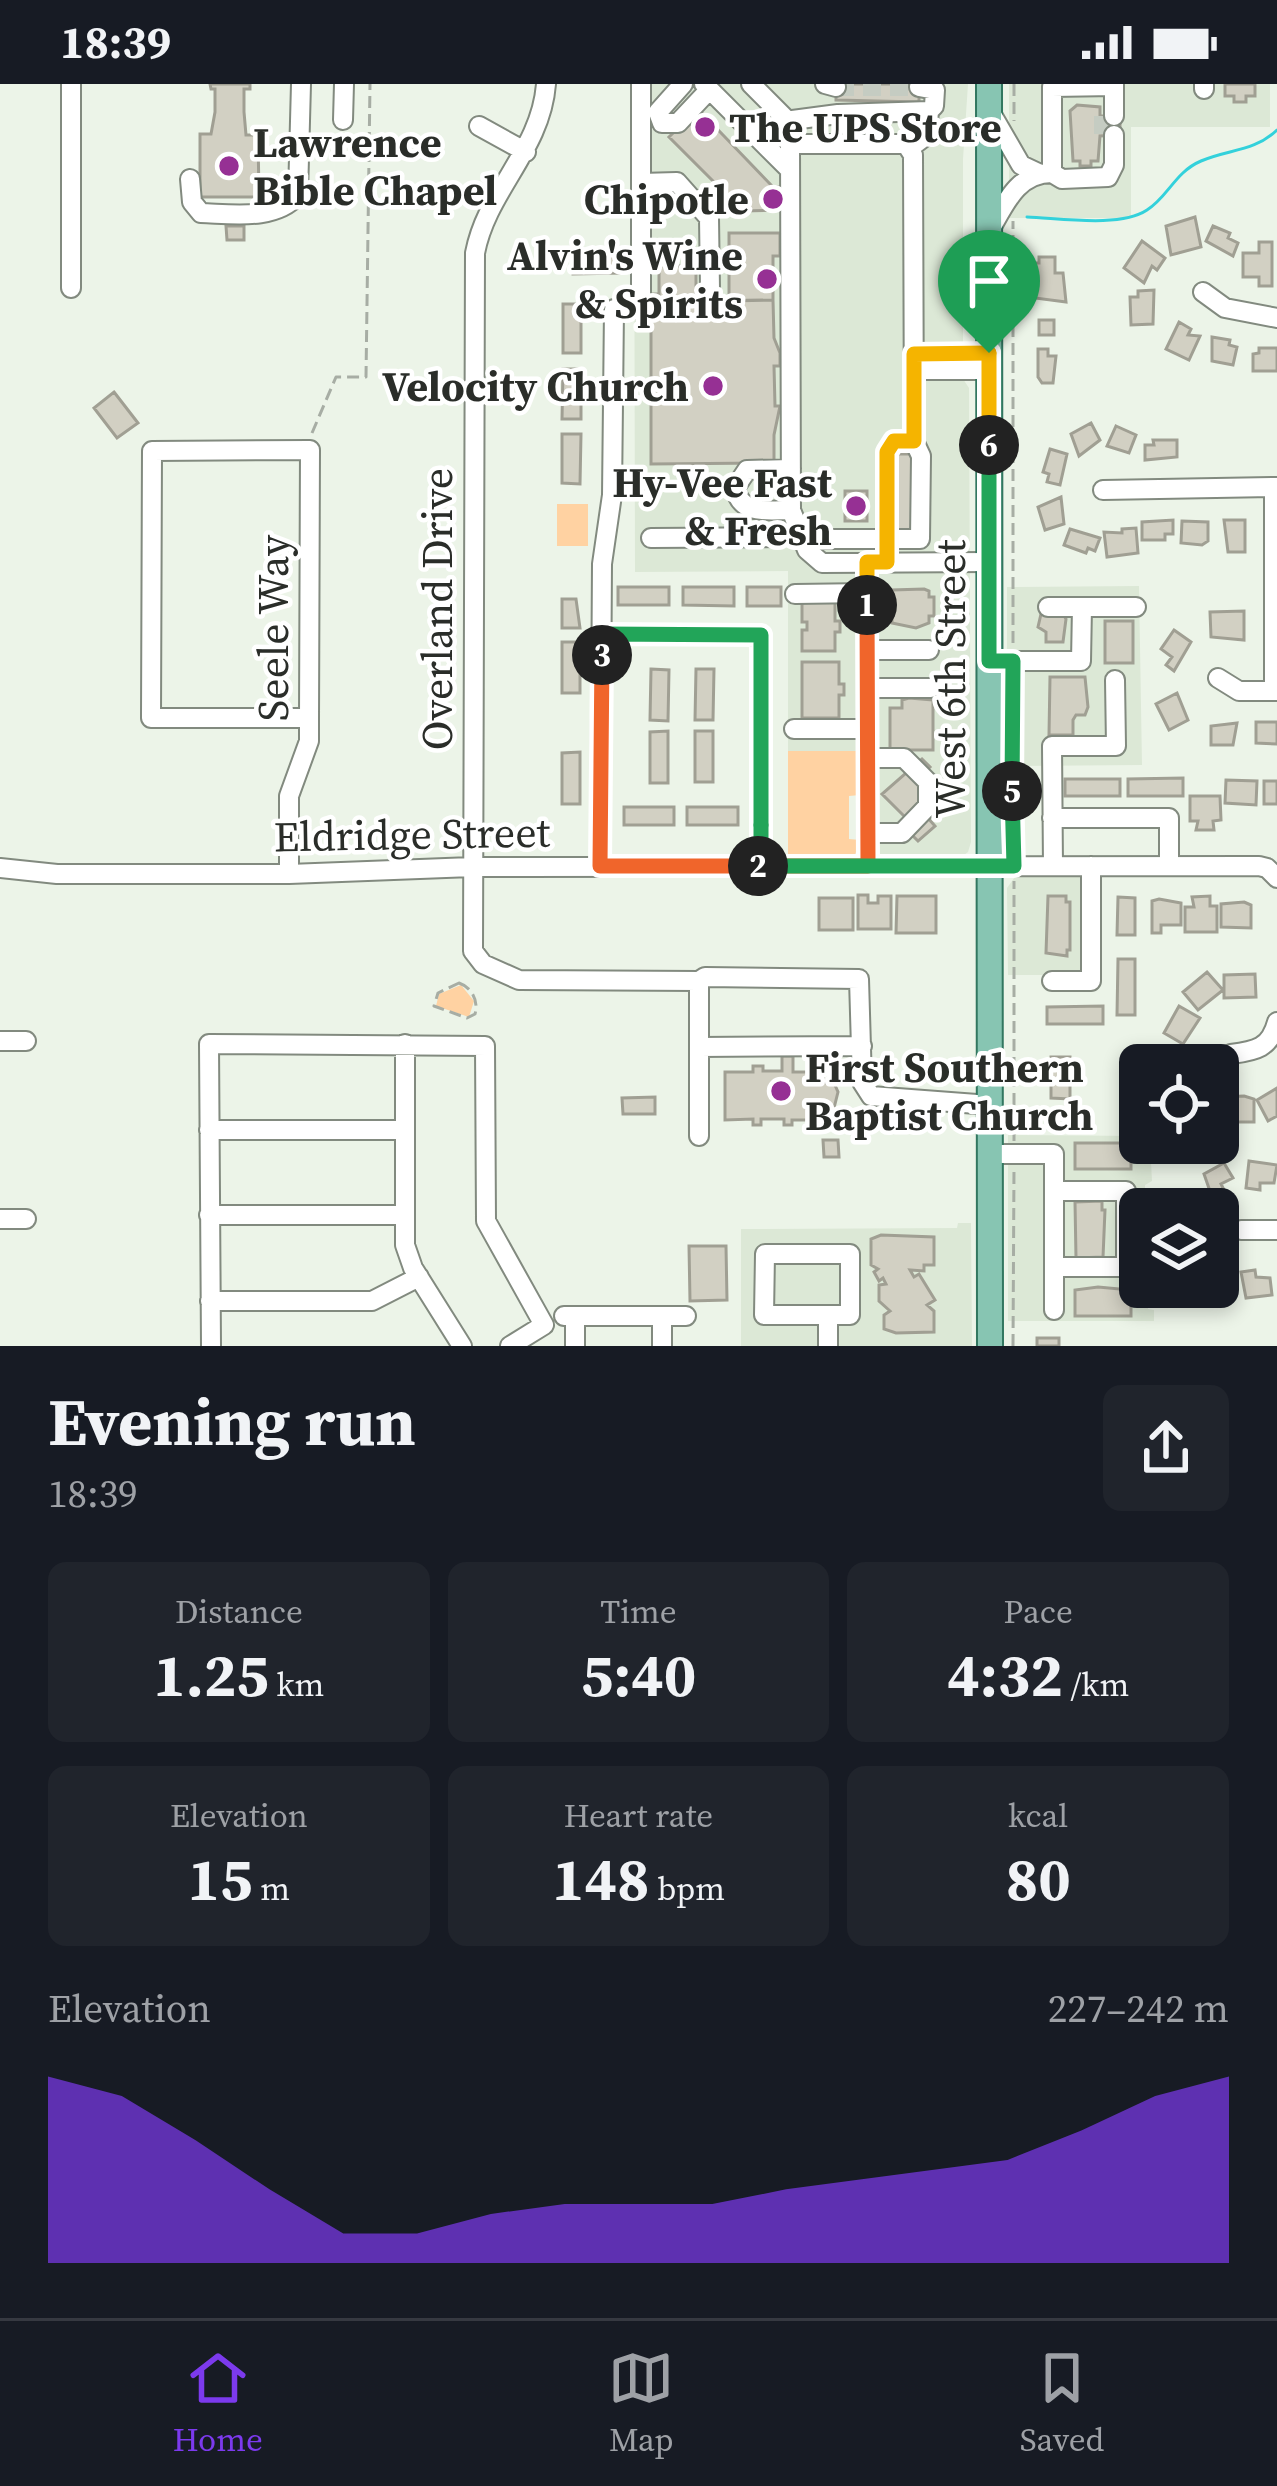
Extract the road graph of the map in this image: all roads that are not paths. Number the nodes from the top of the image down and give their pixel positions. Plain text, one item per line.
1 (71, 84) edge
2 (302, 84) edge
3 (344, 84) edge
4 (546, 84) edge
5 (641, 84) edge
6 (683, 84) edge
7 (751, 84) edge
8 (1052, 85) edge
9 (1114, 85) edge
10 (920, 87) dead end
11 (712, 88) edge
12 (989, 97) edge
13 (929, 111) junction
14 (343, 120) dead end
15 (785, 121) junction
16 (479, 126) dead end
17 (790, 144) junction
18 (526, 152) junction
19 (912, 156) junction
20 (790, 170) junction
21 (1045, 173) junction
22 (190, 179) dead end
23 (641, 183) junction
24 (989, 232) junction
25 (71, 289) dead end
26 (710, 290) dead end
27 (1203, 292) dead end
28 (1277, 317) edge
29 (914, 362) junction
30 (989, 362) junction
31 (914, 441) junction
32 (791, 469) junction
33 (1276, 487) edge
34 (1103, 490) dead end
35 (791, 510) junction
36 (799, 536) junction
37 (651, 538) dead end
38 (880, 555) junction
39 (989, 562) junction
40 (867, 593) junction
41 (795, 594) dead end
42 (1048, 607) dead end
43 (1082, 607) junction
44 (1136, 607) dead end
45 (602, 634) junction
46 (867, 650) junction
47 (929, 650) dead end
48 (1001, 661) junction
49 (1219, 678) dead end
50 (1115, 680) dead end
51 (867, 688) junction
52 (931, 688) dead end
53 (1276, 692) edge
54 (309, 718) junction
55 (794, 729) dead end
56 (867, 729) junction
57 (867, 758) junction
58 (1052, 818) junction
59 (867, 833) junction
60 (600, 866) junction
61 (761, 866) junction
62 (868, 866) junction
63 (1002, 866) junction
64 (1052, 866) junction
65 (1091, 866) junction
66 (1168, 866) junction
67 (472, 867) junction
68 (0, 868) edge
69 (289, 874) junction
70 (1277, 878) edge
71 (699, 981) junction
72 (1052, 981) dead end
73 (1277, 1022) edge
74 (0, 1041) edge
75 (26, 1041) dead end
76 (405, 1044) junction
77 (862, 1046) junction
78 (699, 1047) junction
79 (1239, 1052) edge
80 (990, 1105) junction
81 (209, 1130) junction
82 (405, 1130) junction
83 (699, 1136) dead end
84 (1002, 1154) junction
85 (1054, 1191) junction
86 (209, 1215) junction
87 (405, 1215) junction
88 (0, 1219) edge
89 (26, 1219) dead end
90 (1241, 1230) dead end
91 (1277, 1230) edge
92 (1054, 1267) junction
93 (419, 1277) junction
94 (210, 1301) junction
95 (1054, 1310) dead end
96 (828, 1315) junction
97 (662, 1316) junction
98 (686, 1316) dead end
99 (211, 1346) edge
100 (463, 1346) edge
101 (510, 1346) edge
102 (575, 1346) edge
103 (662, 1346) edge
104 (829, 1346) edge
105 (990, 1346) edge

1 - 25 street
2 - 22 street
3 - 14 street
4 - 18 street, Overland Drive
5 - 23 street
6 - 11 street
7 - 15 street
8 - 9 street
8 - 21 street
9 - 21 street
10 - 13 street
11 - 20 street
12 - 21 street
12 - 24 main road, West 6th Street
13 - 15 street
13 - 19 street
15 - 17 street
16 - 18 street
17 - 19 street
17 - 20 street
18 - 67 street, Overland Drive
19 - 29 street
20 - 32 street
21 - 24 street
23 - 26 street
23 - 45 street
24 - 30 main road, West 6th Street
27 - 28 street
29 - 30 street
29 - 31 street
30 - 39 main road, West 6th Street
31 - 38 street
31 - 38 street
32 - 35 street
32 - 35 street
33 - 34 street
33 - 53 street
35 - 36 street
36 - 37 street
36 - 38 street
36 - 38 street
38 - 39 street
38 - 40 street
39 - 48 main road, West 6th Street
40 - 41 street
40 - 46 street
42 - 43 street
43 - 44 street
43 - 48 street
45 - 60 street
45 - 61 street
46 - 47 street
46 - 51 street
48 - 63 main road, West 6th Street
49 - 53 street
50 - 58 street
51 - 52 street
51 - 56 street
54 - 54 street, Seele Way
54 - 69 street, Seele Way
55 - 56 street
56 - 57 street
57 - 59 street
57 - 59 street
58 - 64 street
58 - 66 street
59 - 62 street
60 - 61 street, Eldridge Street
60 - 67 street, Eldridge Street
61 - 62 street, Eldridge Street
62 - 63 street, Eldridge Street
63 - 64 street, Eldridge Street
63 - 80 main road, West 6th Street
64 - 65 street, Eldridge Street
65 - 66 street, Eldridge Street
65 - 72 street
66 - 70 street, Eldridge Street
67 - 69 street, Eldridge Street
67 - 71 street, Overland Drive
68 - 69 street, Eldridge Street
71 - 77 street
71 - 78 street
73 - 79 street
74 - 75 street
76 - 81 street
76 - 82 street
76 - 101 street
77 - 78 street
77 - 80 street
78 - 83 street
80 - 84 main road, West 6th Street
81 - 82 street
81 - 86 street
82 - 87 street
84 - 85 street
84 - 105 main road, West 6th Street
85 - 92 street
85 - 92 street
86 - 87 street
86 - 94 street
87 - 93 street
88 - 89 street
90 - 91 street
92 - 95 street
93 - 94 street
93 - 100 street
94 - 99 street
96 - 96 street
96 - 104 street
97 - 98 street
97 - 102 street
97 - 103 street

